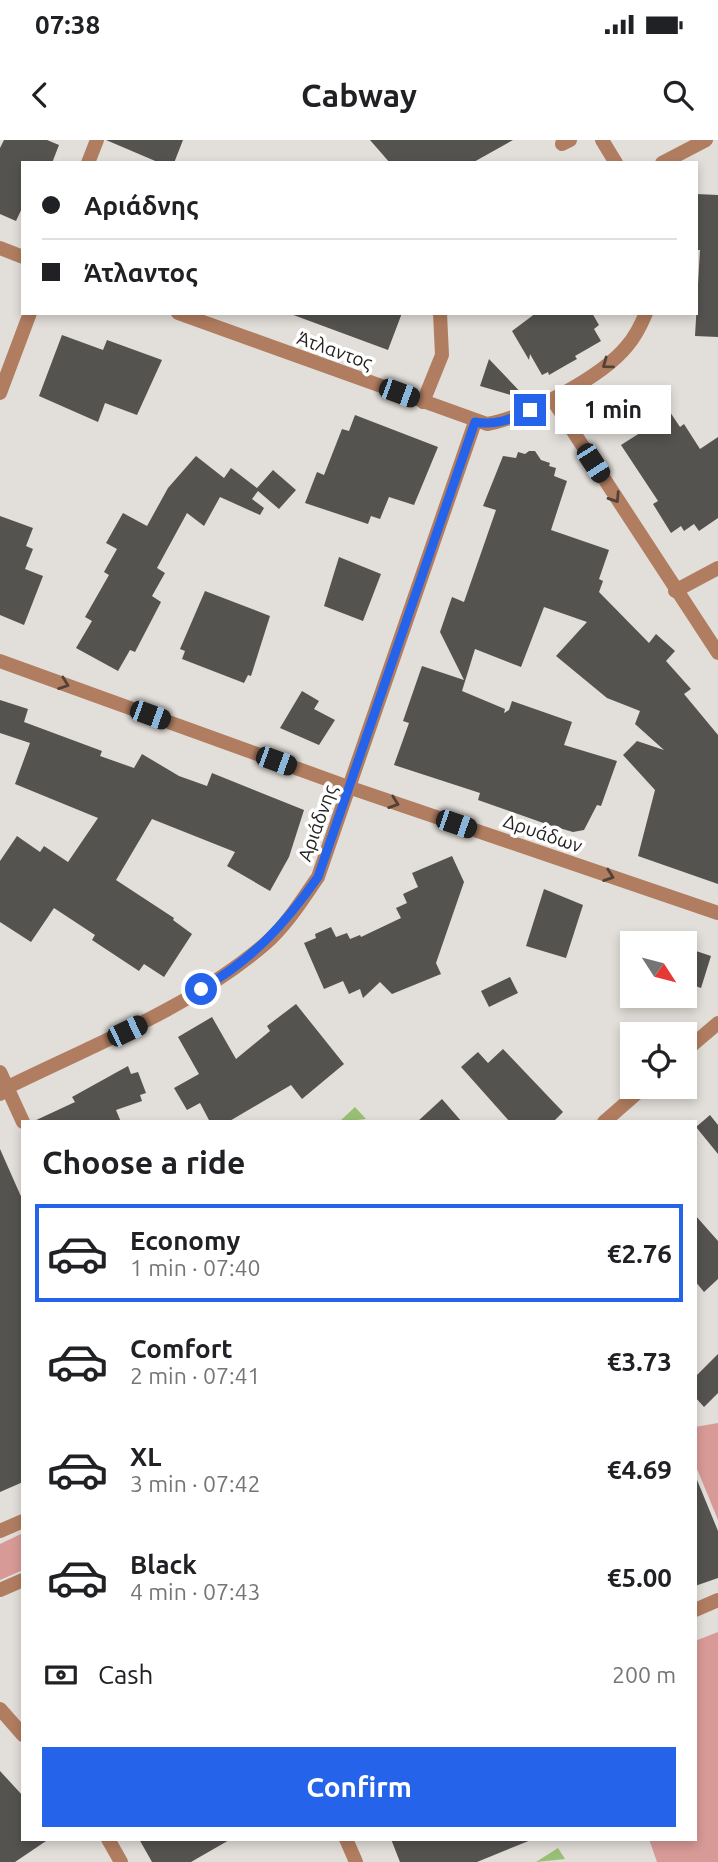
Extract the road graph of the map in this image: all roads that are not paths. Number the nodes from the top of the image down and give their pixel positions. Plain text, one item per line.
1 (97, 140) edge
2 (602, 140) edge
3 (706, 140) edge
4 (89, 161) edge
5 (614, 161) edge
6 (666, 161) edge
7 (0, 248) edge
8 (21, 256) edge
9 (29, 315) edge
10 (184, 315) edge
11 (440, 315) edge
12 (645, 315) edge
13 (0, 393) edge
14 (552, 399) junction
15 (423, 402) junction
16 (475, 422) junction
17 (718, 568) edge
18 (675, 591) junction
19 (718, 653) edge
20 (0, 661) edge
21 (351, 788) junction
22 (718, 914) edge
23 (718, 1023) edge
24 (697, 1041) edge
25 (0, 1072) edge
26 (4, 1091) edge
27 (630, 1099) edge
28 (22, 1120) edge
29 (606, 1120) edge
30 (21, 1522) edge
31 (0, 1531) edge
32 (21, 1581) edge
33 (0, 1590) edge
34 (718, 1600) edge
35 (697, 1609) edge
36 (0, 1709) edge
37 (21, 1733) edge
38 (109, 1841) edge
39 (347, 1841) edge
40 (121, 1862) edge
41 (356, 1862) edge

1 - 4 street
2 - 5 street
3 - 6 street
7 - 8 street
9 - 13 street
10 - 15 street, Άτλαντος
11 - 15 street
12 -> 14 street, Άτλαντος
14 - 16 street, Άτλαντος
14 -> 18 street
15 - 16 street, Άτλαντος
16 - 21 street, Αριάδνης
17 - 18 street
18 - 19 street
20 -> 21 street, Δρυάδων
21 -> 22 street, Δρυάδων
21 - 26 street, Αριάδνης
23 - 24 street
25 - 26 street
26 - 28 street
27 - 29 street
30 - 31 street
32 - 33 street
34 - 35 street
36 - 37 street
38 - 40 street
39 - 41 street

